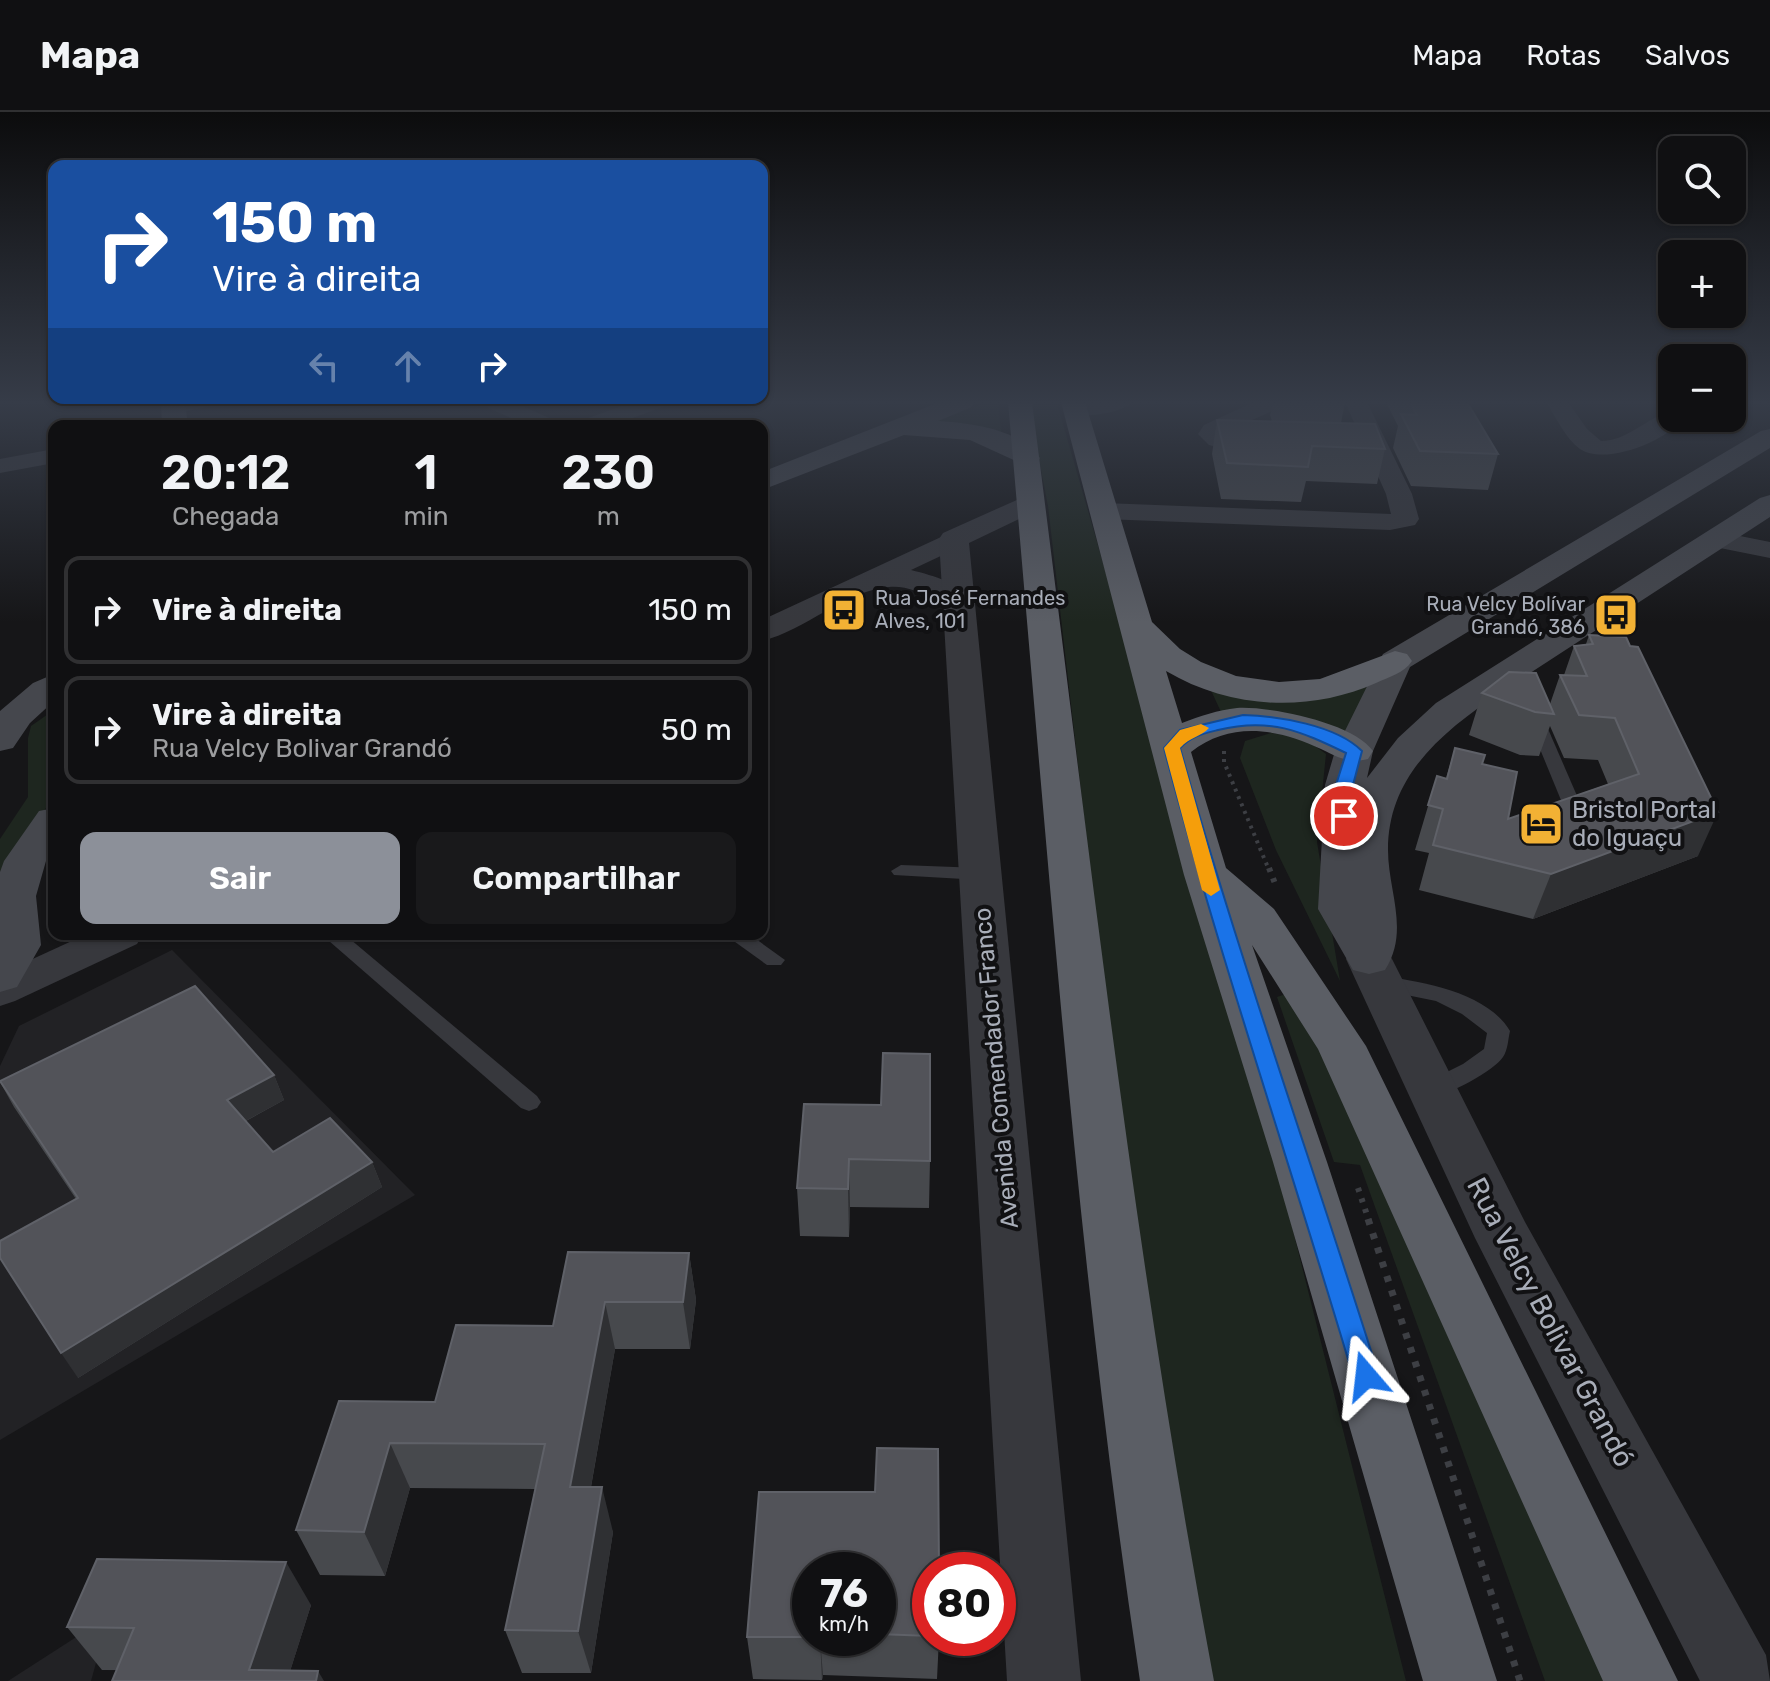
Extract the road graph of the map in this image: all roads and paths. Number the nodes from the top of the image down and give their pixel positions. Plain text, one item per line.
1 (1028, 475) edge
2 (1094, 475) edge
3 (1389, 475) edge
4 (1706, 475) edge
5 (1030, 503) junction
6 (1770, 504) edge
7 (1104, 511) junction
8 (954, 539) junction
9 (1715, 539) junction
10 (1770, 550) edge
11 (865, 582) junction
12 (1500, 601) junction
13 (959, 604) junction
14 (1137, 627) junction
15 (768, 629) edge
16 (1395, 661) junction
17 (48, 684) edge
18 (0, 687) edge
19 (1513, 687) junction
20 (48, 688) edge
21 (0, 740) edge
22 (1172, 748) junction
23 (1354, 751) junction
24 (1572, 805) edge
25 (48, 828) edge
26 (901, 871) dead end
27 (981, 874) junction
28 (1206, 875) junction
29 (109, 940) edge
30 (338, 940) edge
31 (743, 940) edge
32 (774, 960) dead end
33 (1375, 971) junction
34 (0, 976) edge
35 (0, 991) edge
36 (1431, 1090) junction
37 (529, 1102) dead end
38 (1328, 1169) junction
39 (1044, 1681) edge
40 (1177, 1681) edge
41 (1460, 1681) edge
42 (1520, 1681) edge
43 (1641, 1681) edge
44 (1740, 1681) edge

1 - 5 highway
2 - 7 highway
3 - 7 street
4 - 12 main road
5 - 8 street
5 - 40 highway
6 - 9 main road
7 - 14 highway
8 - 11 street
8 - 13 street, Avenida Comendador Franco
9 - 10 street
9 - 19 main road
11 - 13 street
11 - 15 street
12 - 16 main road
12 - 19 main road
13 - 27 street, Avenida Comendador Franco
14 - 16 highway
14 - 22 highway
16 - 23 main road, Rua Velcy Bolivar Grandó
17 - 18 main road
19 - 24 lane
19 - 33 main road
20 - 21 main road
22 - 23 highway
22 - 28 highway
23 - 33 main road, Rua Velcy Bolivar Grandó
25 - 34 main road
26 - 27 lane
27 - 39 street, Avenida Comendador Franco
28 - 38 highway
28 - 43 highway
29 - 35 street
30 - 37 lane
31 - 32 lane
33 - 36 street, Rua Velcy Bolivar Grandó
33 - 36 lane
36 - 44 street, Rua Velcy Bolivar Grandó
38 - 41 highway
38 - 42 path

